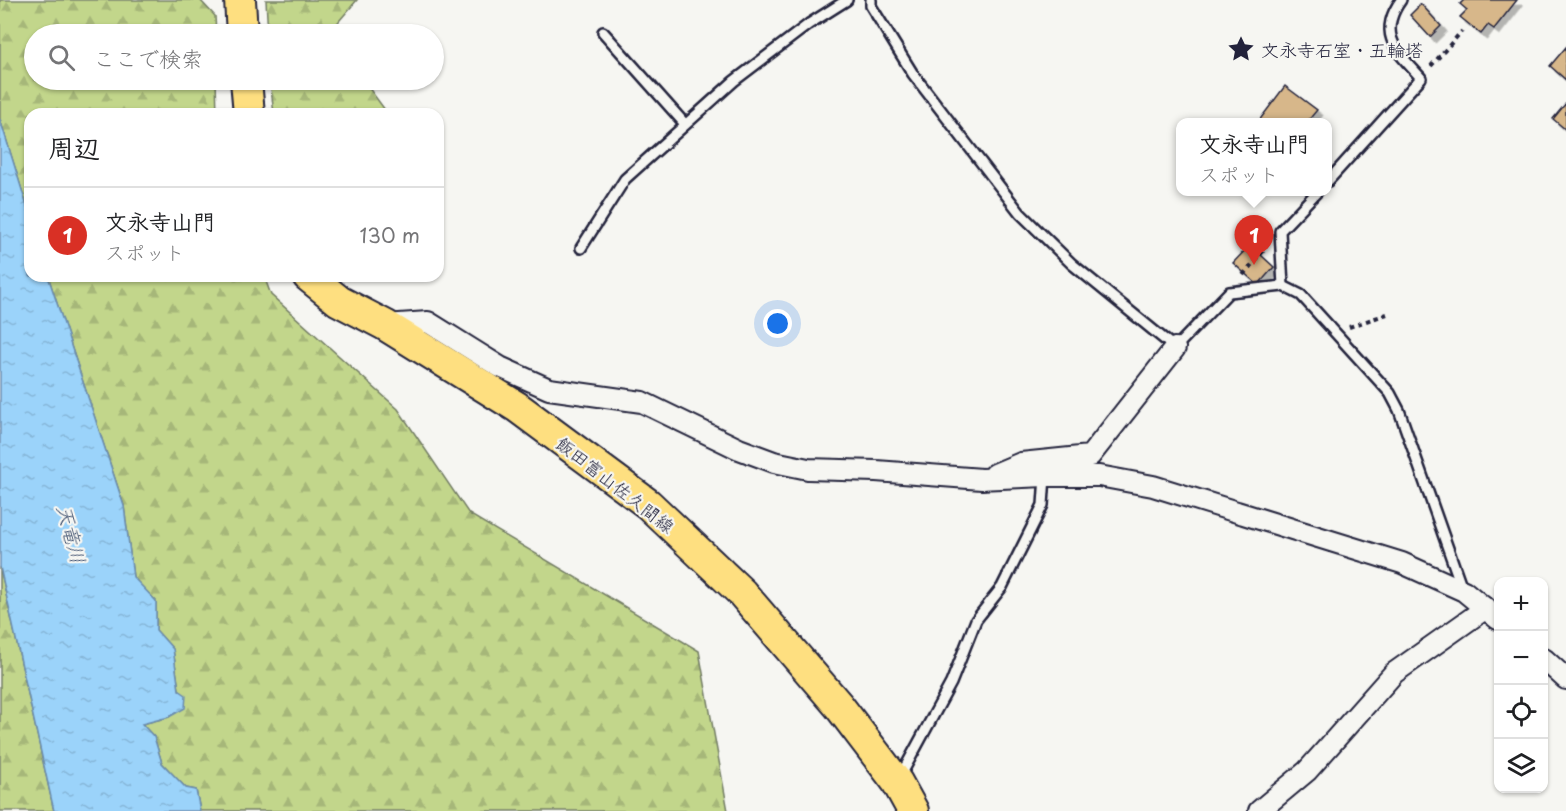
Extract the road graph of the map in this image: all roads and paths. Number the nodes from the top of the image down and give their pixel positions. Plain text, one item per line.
1 (240, 0) edge
2 (847, 0) edge
3 (871, 0) edge
4 (1401, 0) edge
5 (241, 24) edge
6 (1462, 31) dead end
7 (603, 32) dead end
8 (1420, 78) junction
9 (247, 90) edge
10 (248, 108) edge
11 (685, 124) junction
12 (1332, 177) edge
13 (1313, 196) edge
14 (1280, 231) junction
15 (581, 248) dead end
16 (315, 282) edge
17 (1283, 286) junction
18 (1228, 292) junction
19 (1387, 314) dead end
20 (385, 325) junction
21 (1334, 332) junction
22 (1175, 348) junction
23 (1046, 476) junction
24 (982, 479) junction
25 (1464, 591) junction
26 (1492, 614) edge
27 (1548, 663) edge
28 (1566, 679) edge
29 (897, 782) junction
30 (913, 811) edge
31 (1259, 811) edge

1 - 5 main road
2 - 11 lane
3 - 22 lane
4 - 8 lane
6 - 8 path
7 - 11 lane
8 - 12 lane
9 - 10 main road
11 - 15 lane
13 - 14 lane
14 - 17 lane
14 - 18 path
16 - 20 main road, 飯田富山佐久間線
17 - 18 lane
17 - 21 lane
18 - 22 lane
19 - 21 path
20 - 24 street
20 - 29 main road, 飯田富山佐久間線
21 - 25 lane
22 - 24 street
23 - 24 street
23 - 25 street
23 - 29 lane
25 - 26 street
26 - 31 street
27 - 28 street
29 - 30 main road, 飯田富山佐久間線

